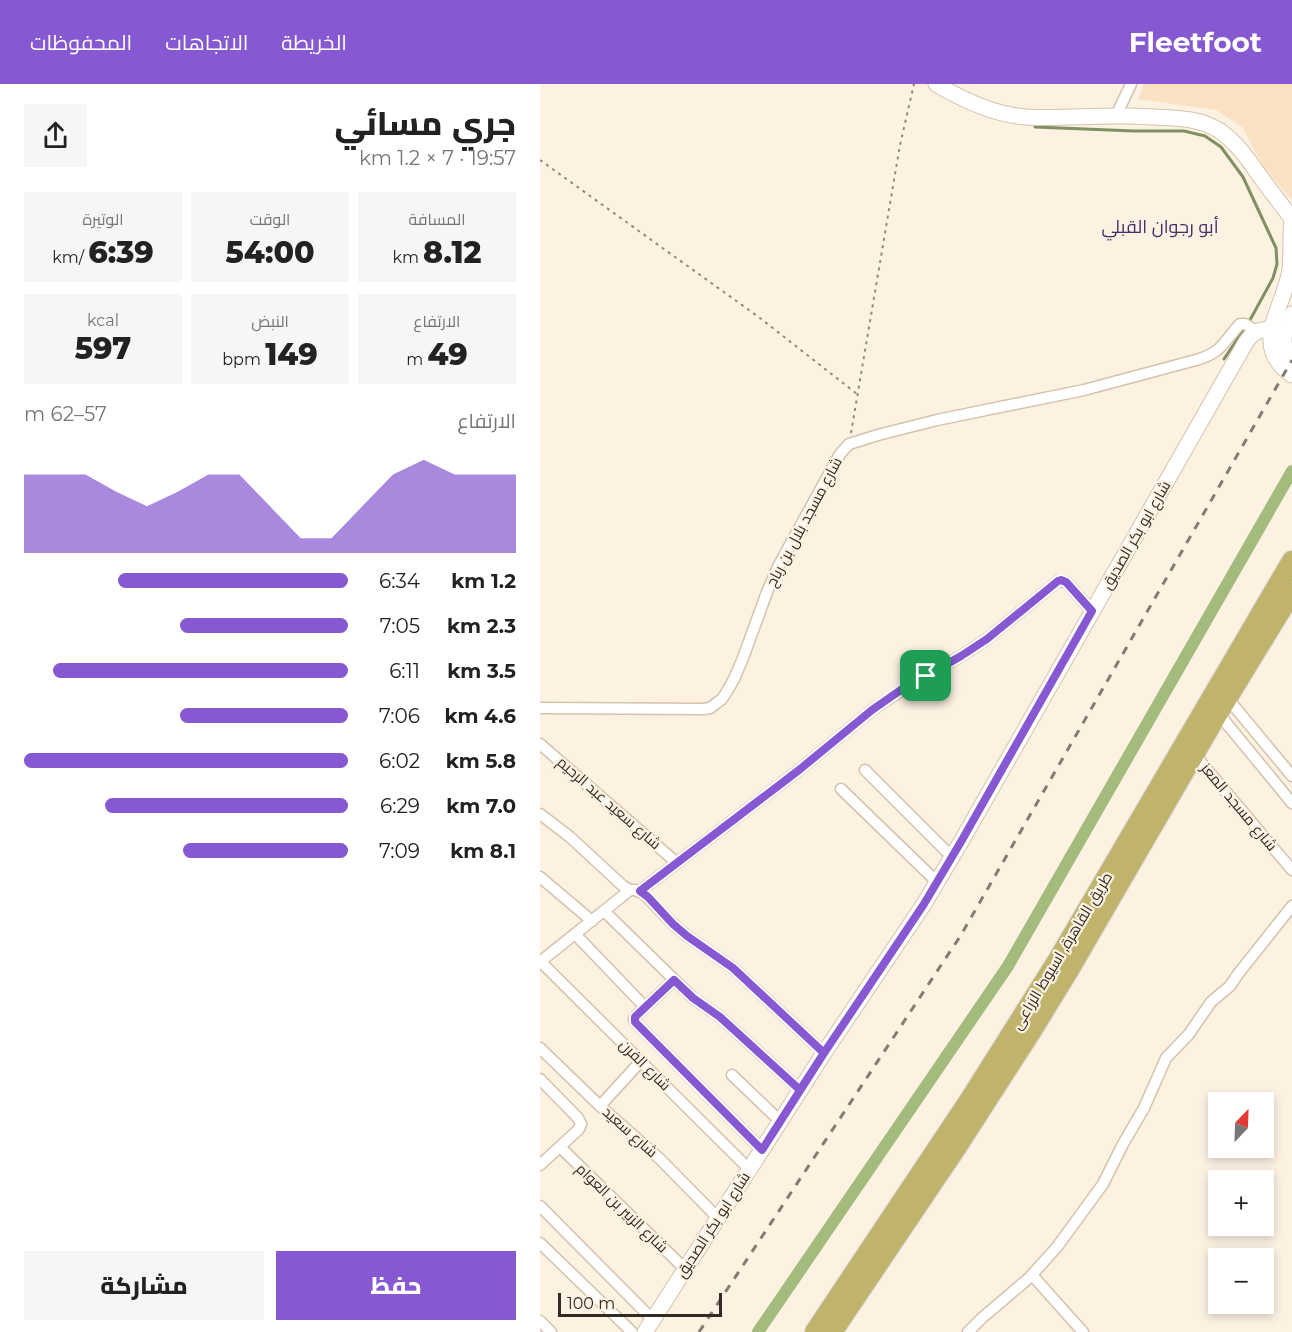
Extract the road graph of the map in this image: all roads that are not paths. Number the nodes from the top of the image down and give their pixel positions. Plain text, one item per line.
1 (936, 84) edge
2 (1131, 84) edge
3 (1116, 116) junction
4 (1292, 314) edge
5 (1256, 328) junction
6 (1292, 360) edge
7 (1292, 375) edge
8 (1292, 561) edge
9 (1292, 592) edge
10 (1092, 611) junction
11 (1223, 706) junction
12 (540, 708) edge
13 (540, 744) edge
14 (1190, 749) junction
15 (866, 770) dead end
16 (1292, 776) edge
17 (841, 789) dead end
18 (1292, 803) edge
19 (540, 814) edge
20 (952, 856) junction
21 (677, 863) junction
22 (1292, 870) edge
23 (540, 878) edge
24 (937, 882) junction
25 (635, 891) junction
26 (1292, 906) edge
27 (604, 911) junction
28 (592, 921) junction
29 (575, 934) junction
30 (540, 961) edge
31 (674, 980) junction
32 (645, 1007) junction
33 (540, 1048) edge
34 (824, 1053) junction
35 (641, 1061) junction
36 (555, 1063) junction
37 (732, 1075) dead end
38 (540, 1077) edge
39 (800, 1090) junction
40 (600, 1106) junction
41 (780, 1121) junction
42 (952, 1141) junction
43 (560, 1147) junction
44 (762, 1150) junction
45 (540, 1165) edge
46 (749, 1169) junction
47 (540, 1206) edge
48 (718, 1218) junction
49 (540, 1243) edge
50 (685, 1269) junction
51 (1032, 1275) junction
52 (540, 1321) edge
53 (649, 1326) edge
54 (551, 1332) edge
55 (632, 1332) edge
56 (815, 1332) edge
57 (832, 1332) edge
58 (968, 1332) edge
59 (1083, 1332) edge

1 - 3 street
2 - 3 street
3 - 5 street
4 - 6 street
5 - 7 street
5 - 10 street, شارع ابو بكر الصديق
5 - 12 street, شارع مسجد بلال بن رباح
8 - 14 highway, طريق القاهرة, اسيوط الزراعى
9 - 11 highway, طريق القاهرة, اسيوط الزراعى
10 - 20 street, شارع ابو بكر الصديق
10 - 21 street
11 - 14 highway, طريق القاهرة, اسيوط الزراعى
11 - 16 street
11 - 18 street
13 - 21 street, شارع سعيد عبد الرحيم
14 - 22 street, شارع مسجد المعز
14 - 42 highway, طريق القاهرة, اسيوط الزراعى
15 - 20 street
17 - 24 street
19 - 25 street
20 - 24 street, شارع ابو بكر الصديق
21 - 25 street
23 - 28 street
24 - 34 street, شارع ابو بكر الصديق
25 - 27 street
25 - 34 street
26 - 51 street
27 - 28 street
27 - 31 street
28 - 29 street
29 - 30 street
29 - 32 street
30 - 35 street, شارع الفرن
31 - 32 street
31 - 39 street
32 - 44 street
33 - 36 street, شارع سعيد
34 - 39 street, شارع ابو بكر الصديق
35 - 40 street
35 - 46 street, شارع الفرن
36 - 38 street
36 - 40 street, شارع سعيد
37 - 41 street
38 - 43 street
39 - 41 street, شارع ابو بكر الصديق
40 - 48 street, شارع سعيد
41 - 44 street, شارع ابو بكر الصديق
42 - 56 highway, طريق القاهرة, اسيوط الزراعى
42 - 57 highway, طريق القاهرة, اسيوط الزراعى
43 - 45 street
43 - 50 street, شارع الزبير بن العوام
44 - 46 street, شارع ابو بكر الصديق
46 - 48 street, شارع ابو بكر الصديق
47 - 53 street
48 - 50 street, شارع ابو بكر الصديق
49 - 55 street
50 - 53 street, شارع ابو بكر الصديق
51 - 58 street
51 - 59 street
52 - 54 street

